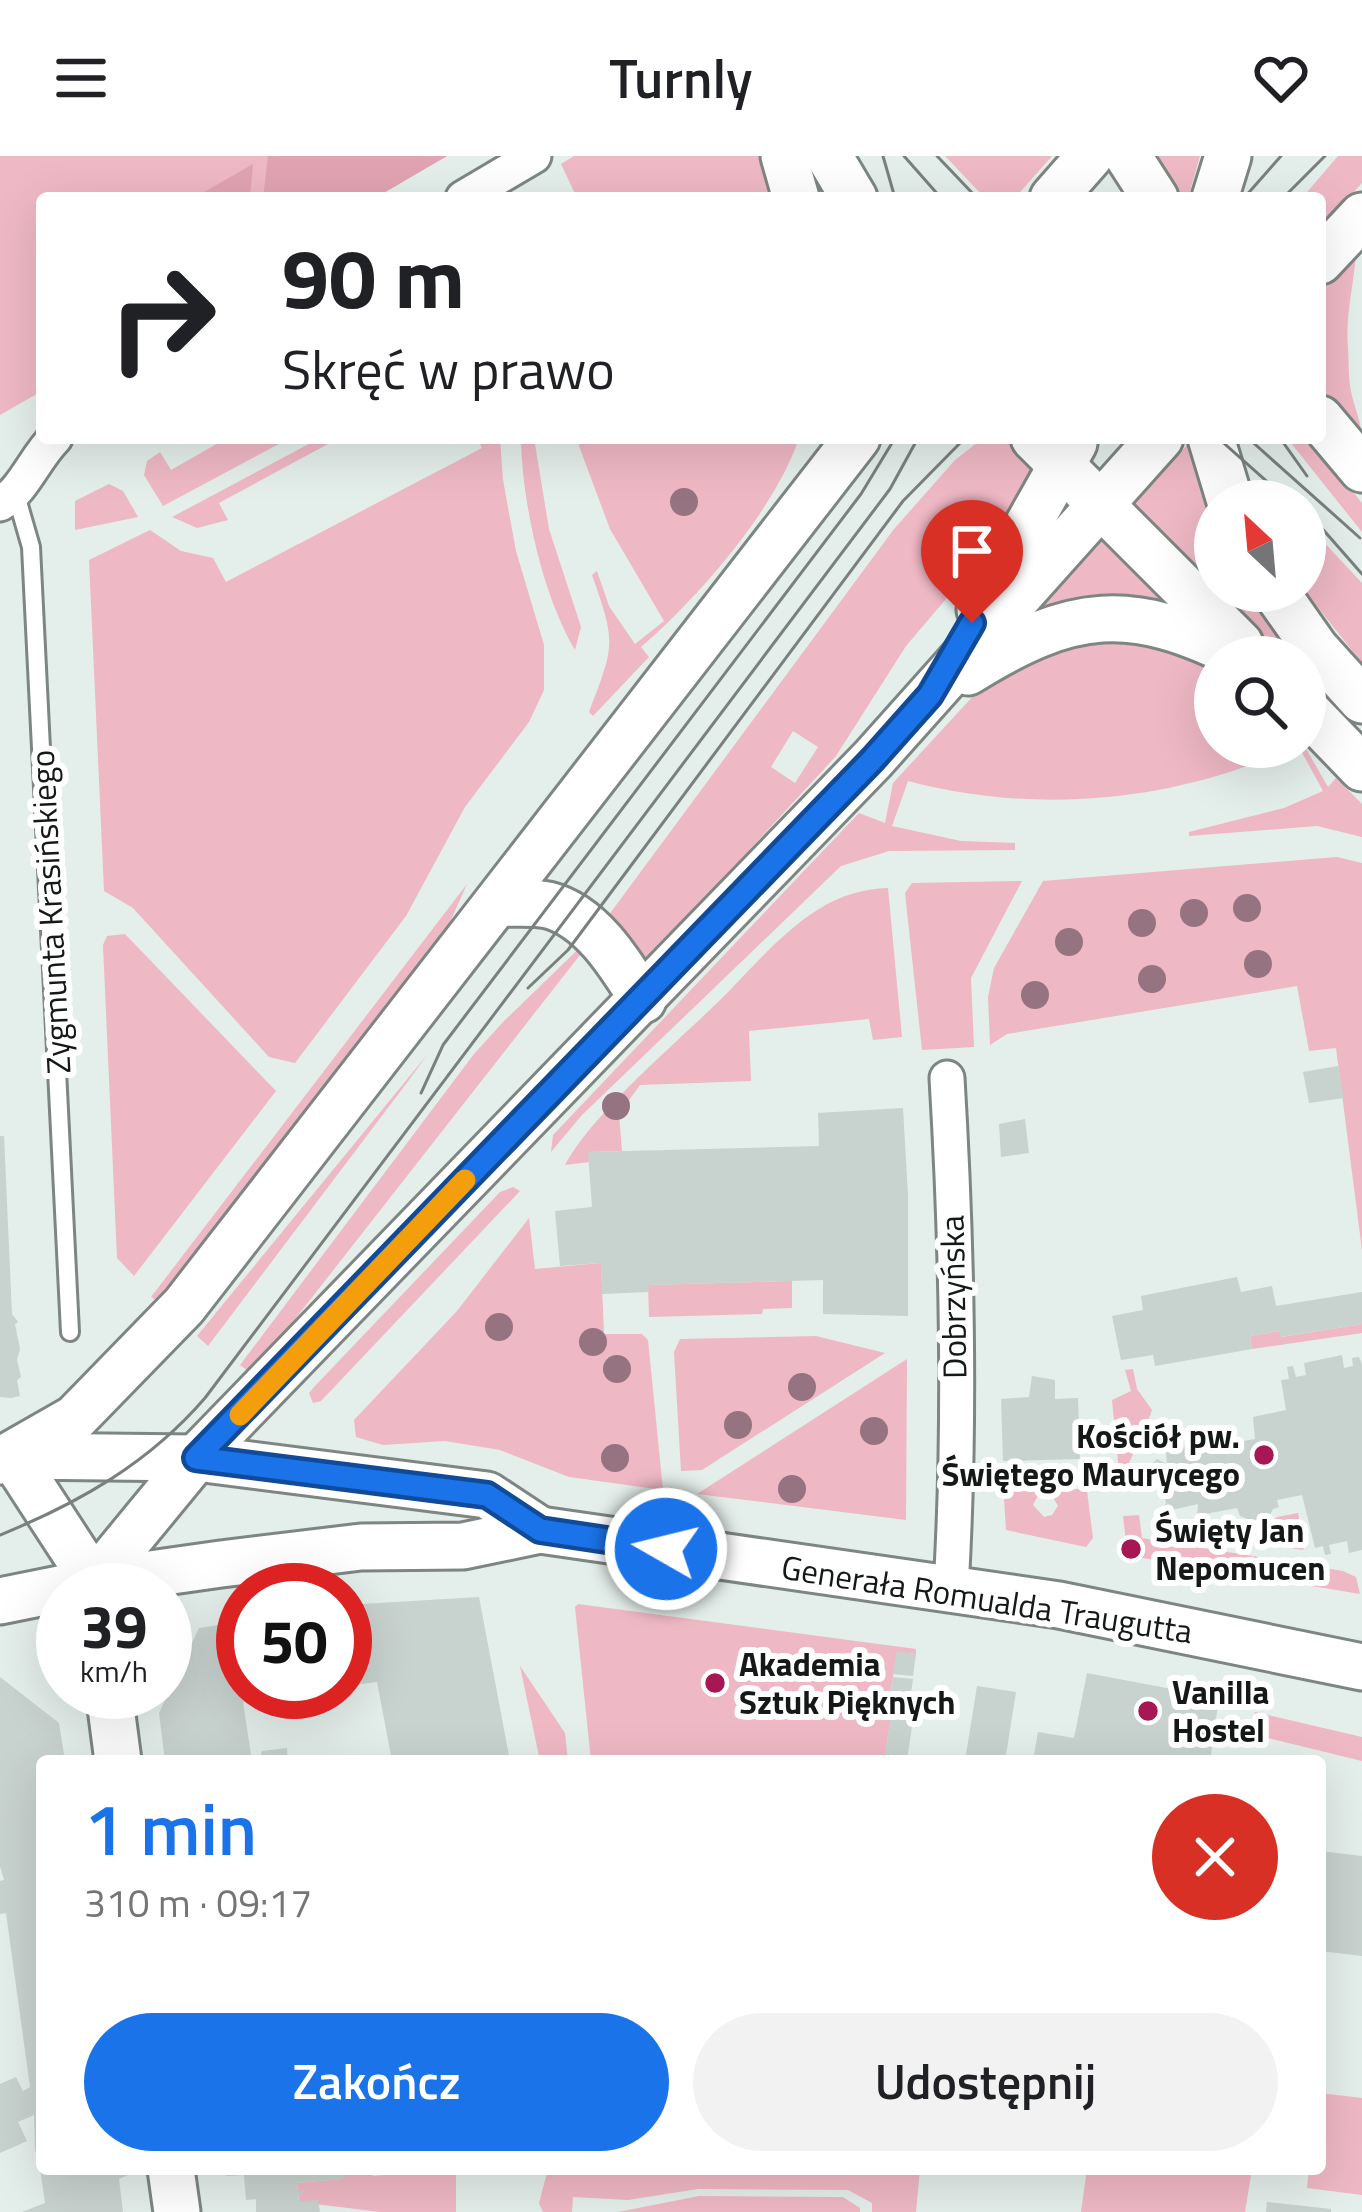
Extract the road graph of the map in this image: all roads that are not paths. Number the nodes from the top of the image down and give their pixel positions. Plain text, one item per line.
1 (534, 156) edge
2 (784, 156) edge
3 (829, 156) edge
4 (1090, 156) edge
5 (1128, 156) edge
6 (1228, 156) edge
7 (473, 192) edge
8 (794, 192) edge
9 (850, 192) edge
10 (1059, 192) edge
11 (1136, 192) edge
12 (1151, 192) edge
13 (1217, 192) edge
14 (1362, 215) edge
15 (1326, 254) edge
16 (1326, 425) edge
17 (49, 444) edge
18 (820, 444) edge
19 (852, 444) edge
20 (1155, 444) edge
21 (1213, 444) edge
22 (1058, 448) edge
23 (1362, 469) edge
24 (1224, 480) edge
25 (814, 492) junction
26 (8, 499) edge
27 (1099, 506) junction
28 (1290, 612) edge
29 (1200, 636) edge
30 (1232, 636) edge
31 (930, 695) junction
32 (1362, 700) edge
33 (1326, 730) edge
34 (1362, 767) edge
35 (499, 903) junction
36 (643, 1000) junction
37 (946, 1078) dead end
38 (70, 1332) dead end
39 (6, 1458) edge
40 (196, 1458) junction
41 (540, 1530) junction
42 (78, 1563) edge
43 (112, 1563) edge
44 (192, 1571) edge
45 (951, 1588) junction
46 (36, 1595) edge
47 (0, 1601) edge
48 (1362, 1667) edge
49 (113, 1719) edge
50 (117, 1755) edge
51 (172, 2175) edge
52 (177, 2212) edge

1 - 7 street
2 - 8 main road
3 - 9 main road
4 - 10 main road
5 - 11 main road
5 - 12 main road
6 - 13 main road
14 - 15 main road
16 - 23 main road
17 - 26 street
18 - 25 main road
19 - 25 main road
20 - 27 main road
21 - 24 main road
22 - 27 main road
22 - 31 main road
25 - 35 main road
26 - 38 lane, Zygmunta Krasińskiego
27 - 30 main road
27 - 31 main road
28 - 32 main road
29 - 31 main road
31 - 36 main road
33 - 34 main road
35 - 36 main road
35 - 39 main road
36 - 40 main road
37 - 45 street, Dobrzyńska
39 - 40 main road, Generała Romualda Traugutta
39 - 42 main road
40 - 41 main road, Generała Romualda Traugutta
40 - 43 main road
41 - 44 main road, Generała Romualda Traugutta
41 - 45 main road, Generała Romualda Traugutta
45 - 48 main road, Generała Romualda Traugutta
46 - 47 main road, Generała Romualda Traugutta
49 - 50 main road
51 - 52 main road

